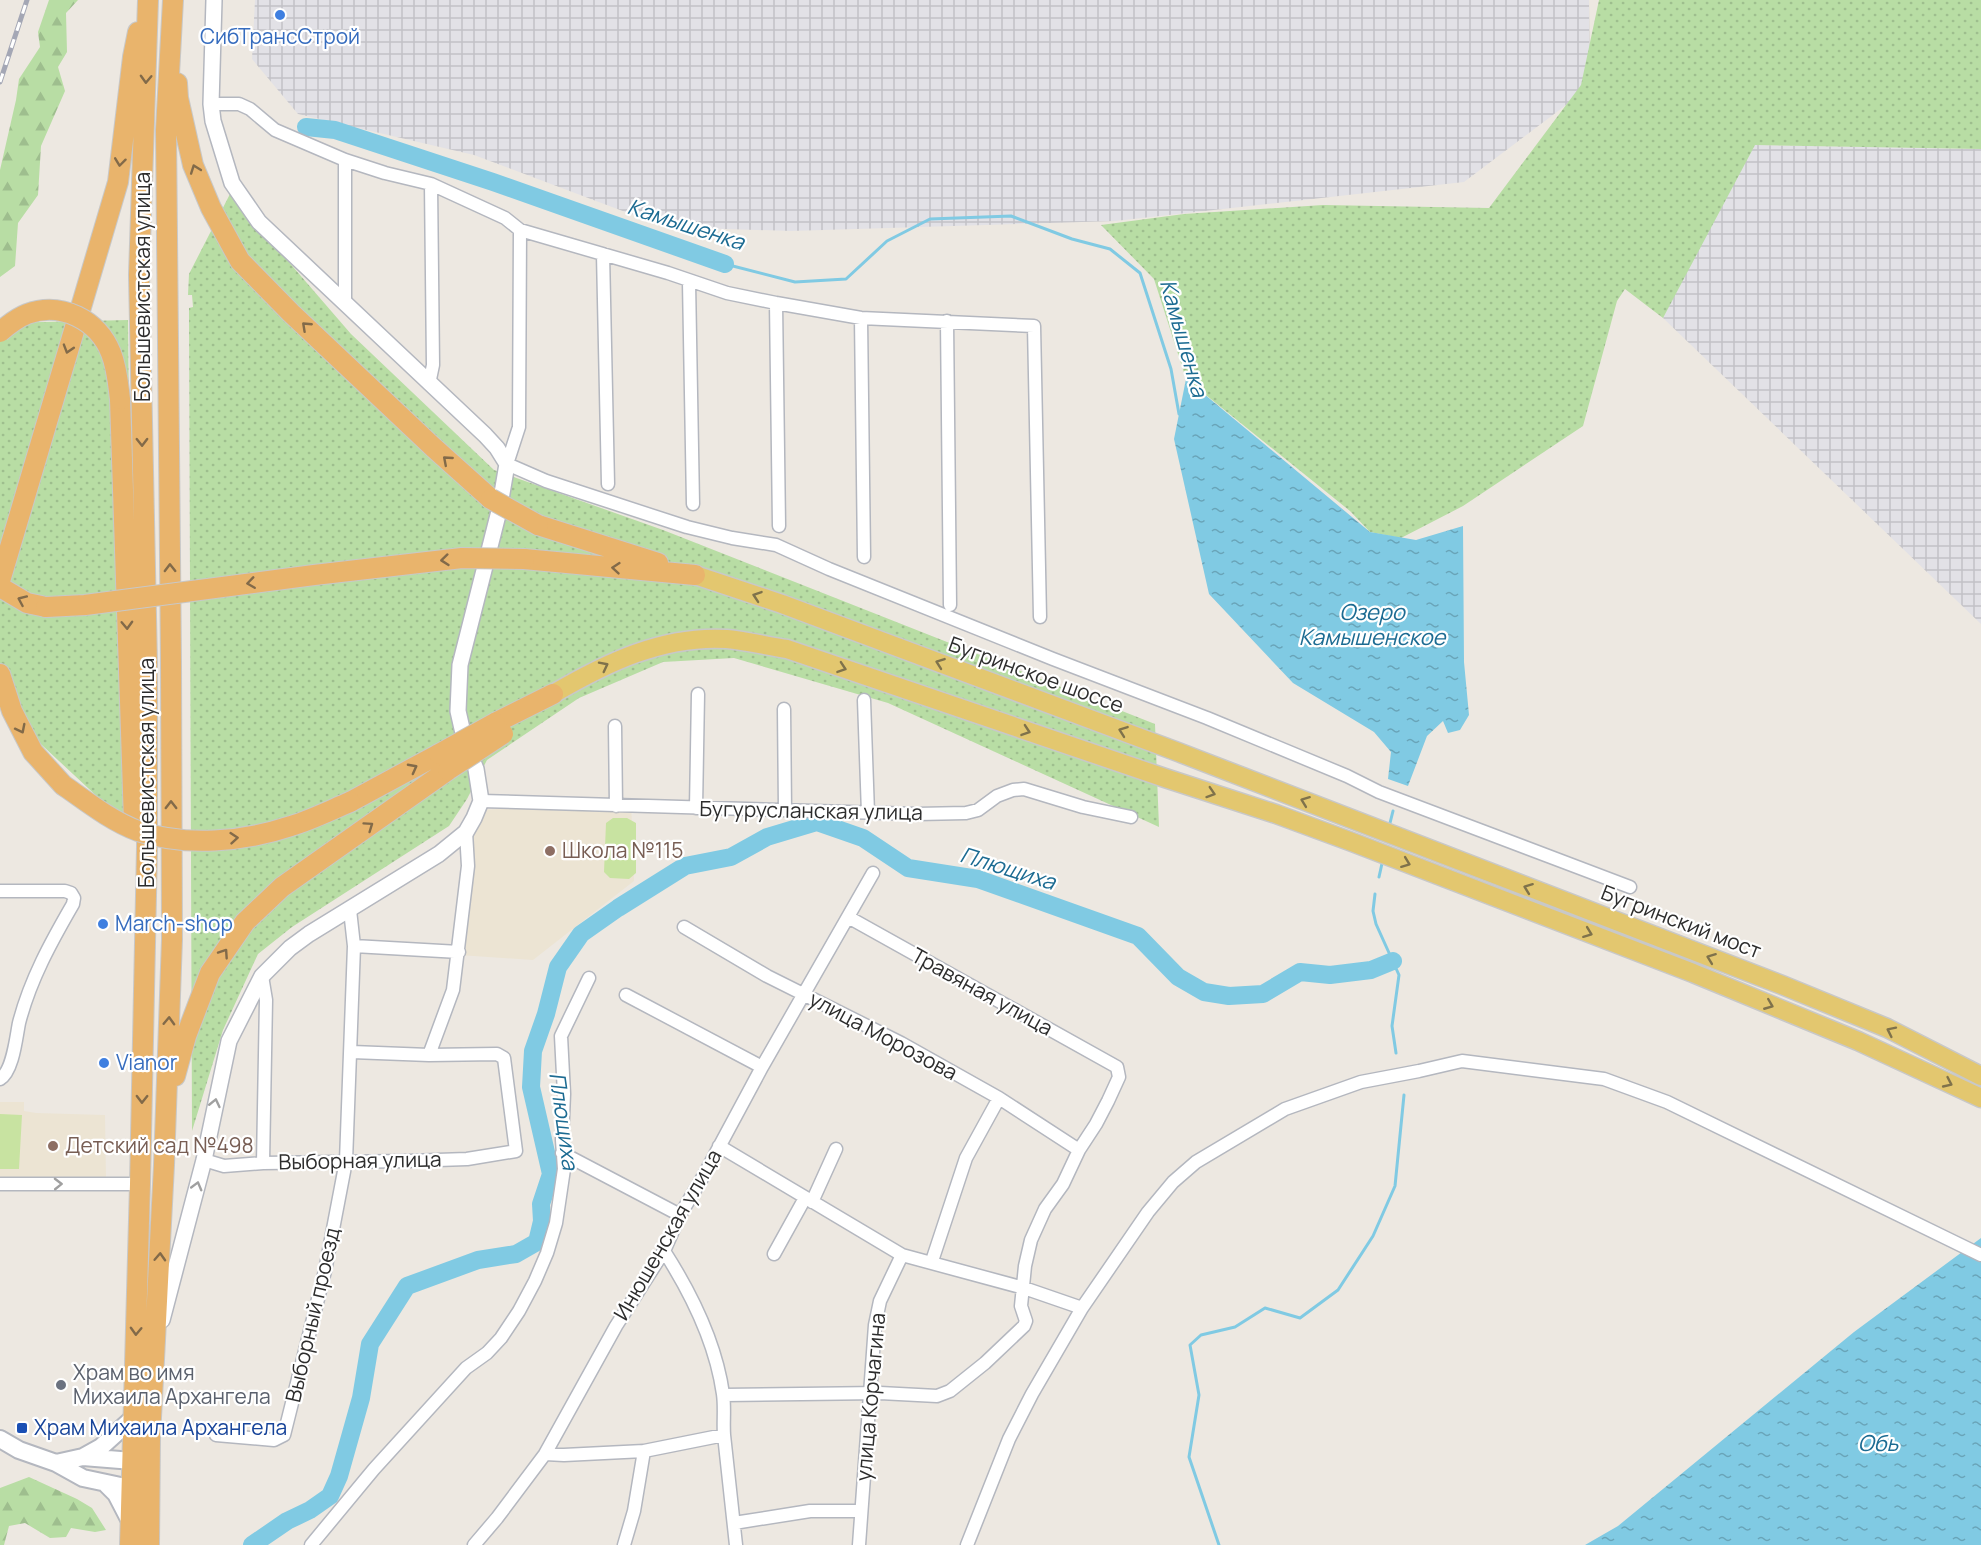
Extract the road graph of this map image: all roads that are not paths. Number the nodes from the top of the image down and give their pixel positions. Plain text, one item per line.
1 (146, 0) edge
2 (214, 0) edge
3 (173, 9) edge
4 (211, 104) junction
5 (345, 160) junction
6 (431, 184) junction
7 (520, 230) junction
8 (603, 254) junction
9 (689, 282) junction
10 (776, 303) junction
11 (345, 304) junction
12 (861, 318) junction
13 (947, 321) junction
14 (0, 332) edge
15 (429, 384) junction
16 (507, 464) junction
17 (608, 484) dead end
18 (693, 504) dead end
19 (779, 526) dead end
20 (864, 557) dead end
21 (695, 575) junction
22 (0, 581) edge
23 (0, 587) edge
24 (950, 605) dead end
25 (1040, 617) dead end
26 (0, 674) edge
27 (553, 694) joint
28 (698, 694) dead end
29 (864, 700) dead end
30 (784, 709) dead end
31 (615, 726) dead end
32 (444, 762) junction
33 (481, 801) junction
34 (615, 806) junction
35 (696, 808) junction
36 (785, 810) junction
37 (868, 813) junction
38 (1131, 817) dead end
39 (1359, 823) joint
40 (466, 832) junction
41 (873, 873) dead end
42 (1630, 887) dead end
43 (0, 891) edge
44 (350, 910) junction
45 (848, 916) junction
46 (684, 927) dead end
47 (354, 946) junction
48 (459, 952) junction
49 (262, 976) junction
50 (589, 978) dead end
51 (804, 994) junction
52 (626, 995) dead end
53 (144, 1011) junction
54 (352, 1052) junction
55 (429, 1055) junction
56 (762, 1067) junction
57 (1981, 1076) edge
58 (0, 1079) edge
59 (999, 1098) junction
60 (1981, 1098) edge
61 (165, 1126) junction
62 (719, 1146) junction
63 (836, 1149) dead end
64 (1079, 1150) junction
65 (562, 1153) junction
66 (204, 1160) junction
67 (346, 1161) junction
68 (263, 1163) junction
69 (0, 1184) edge
70 (140, 1184) junction
71 (808, 1200) junction
72 (680, 1215) junction
73 (664, 1251) junction
74 (774, 1254) dead end
75 (902, 1254) junction
76 (1981, 1255) edge
77 (932, 1261) junction
78 (1024, 1288) junction
79 (1082, 1308) junction
80 (156, 1344) junction
81 (869, 1394) junction
82 (724, 1395) junction
83 (132, 1419) junction
84 (724, 1435) junction
85 (216, 1436) dead end
86 (0, 1439) edge
87 (644, 1451) junction
88 (545, 1454) junction
89 (83, 1457) junction
90 (140, 1462) junction
91 (57, 1463) junction
92 (105, 1483) junction
93 (140, 1488) junction
94 (861, 1511) junction
95 (130, 1521) junction
96 (734, 1523) junction
97 (130, 1545) edge
98 (149, 1545) edge
99 (311, 1545) edge
100 (474, 1545) edge
101 (624, 1545) edge
102 (736, 1545) edge
103 (859, 1545) edge
104 (967, 1545) edge

1 -> 22 highway
1 -> 53 highway, Большевистская улица
2 - 4 street
21 -> 3 highway, bridge
61 -> 3 highway, Большевистская улица
4 - 5 street
4 - 11 street
5 - 6 street
5 - 11 street
6 - 7 street
6 - 15 street
7 - 8 street
7 - 16 street
8 - 9 street
8 - 17 street
9 - 10 street
9 - 18 street
10 - 12 street
10 - 19 street
11 - 15 street
12 - 13 street
12 - 20 street
13 - 24 street
13 - 25 street
14 -> 53 highway, bridge
15 - 16 street
16 - 33 street
16 - 42 street
21 -> 23 highway, bridge
39 -> 21 main road, Бугринское шоссе
26 -> 32 highway, bridge
27 - 32 highway, bridge
27 -> 60 main road
28 - 35 street
29 - 37 street
30 - 36 street
31 - 34 street
61 -> 32 highway
33 - 34 street, Бугурусланская улица
33 - 40 street
34 - 35 street, Бугурусланская улица
35 - 36 street, Бугурусланская улица
36 - 37 street, Бугурусланская улица
37 - 38 street, Бугурусланская улица
57 -> 39 main road, Бугринский мост
40 - 44 street
40 - 48 street
41 - 45 street, Инюшенская улица
43 - 58 street
44 - 47 street
44 - 49 street
45 - 51 street, Инюшенская улица
45 - 64 street, Травяная улица
46 - 51 street, улица Морозова
47 - 48 street
47 - 54 street
48 - 55 street
66 -> 49 street
49 - 68 street
50 - 65 street
51 - 56 street, Инюшенская улица
51 - 59 street, улица Морозова
52 - 56 street
53 -> 70 highway, Большевистская улица
54 - 55 street
54 - 67 street
55 - 67 street, Выборная улица
56 - 62 street, Инюшенская улица
59 - 64 street, улица Морозова
59 - 77 street
80 -> 61 highway, Большевистская улица
62 - 71 street
62 - 72 street, Инюшенская улица
63 - 71 street
64 - 78 street
65 - 72 street
65 - 99 street
66 - 68 street, Выборная улица
80 -> 66 street
67 - 68 street, Выборная улица
67 - 85 street, Выборный проезд
69 -> 70 street
70 -> 83 highway, Большевистская улица
71 - 74 street
71 - 75 street
72 - 73 street, Инюшенская улица
73 - 82 street
73 - 88 street, Инюшенская улица
75 - 77 street
75 - 81 street, улица Корчагина
76 - 79 street
77 - 78 street
78 - 79 street
78 - 81 street
79 - 104 street
80 - 90 highway, Большевистская улица
81 - 82 street
81 - 94 street, улица Корчагина
82 - 84 street
83 - 89 main road
83 - 90 highway, Большевистская улица
84 - 87 street
84 - 96 street
86 - 91 main road
87 - 88 street
87 - 101 street
88 - 100 street, Инюшенская улица
89 - 90 main road
89 - 91 main road
90 - 93 highway, Большевистская улица
91 - 92 main road
92 - 93 main road
92 - 95 main road
93 - 95 highway, Большевистская улица
93 - 98 highway, Большевистская улица
94 - 96 street
94 - 103 street, улица Корчагина
95 - 97 highway, Большевистская улица
96 - 102 street

